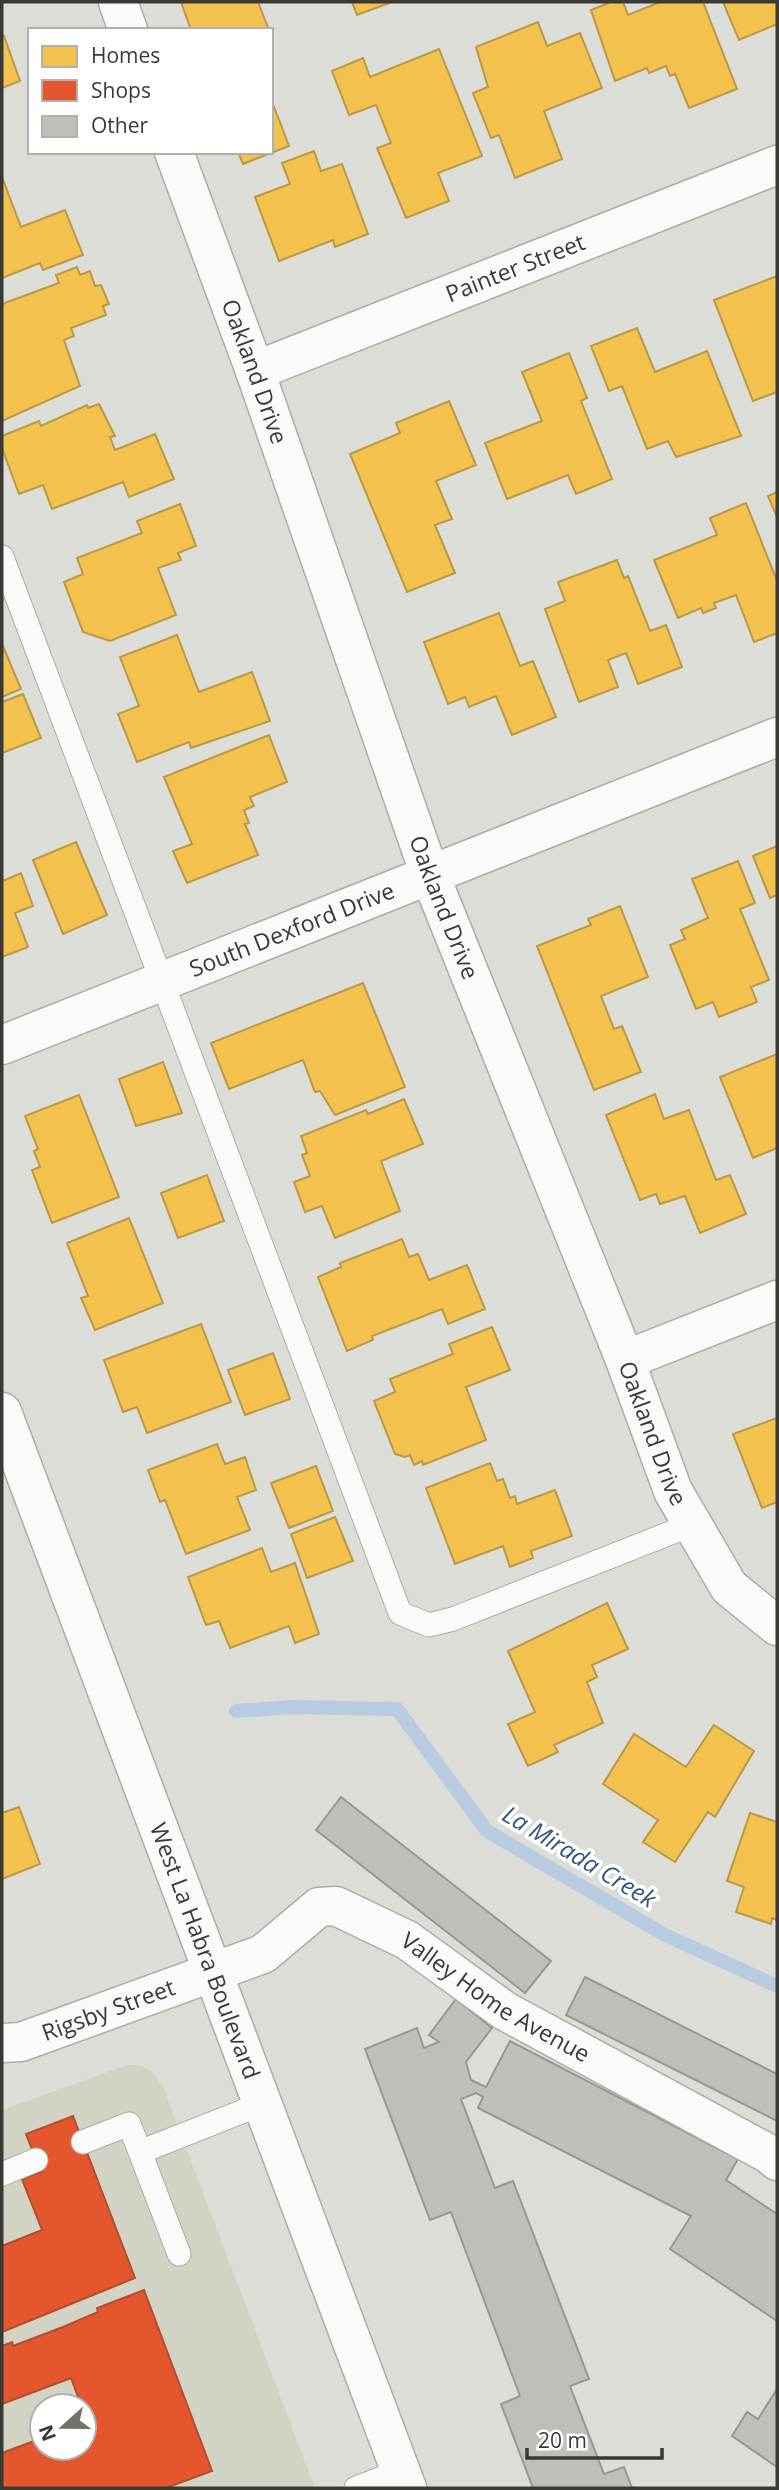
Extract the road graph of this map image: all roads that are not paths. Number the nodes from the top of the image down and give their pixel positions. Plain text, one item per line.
1 (118, 2) edge
2 (127, 28) edge
3 (175, 154) edge
4 (777, 165) edge
5 (255, 371) junction
6 (2, 557) edge
7 (777, 737) edge
8 (430, 875) junction
9 (161, 982) junction
10 (2, 1045) edge
11 (777, 1300) edge
12 (625, 1360) junction
13 (2, 1412) edge
14 (693, 1524) junction
15 (777, 1626) edge
16 (215, 1974) junction
17 (2, 2043) edge
18 (264, 2103) junction
19 (83, 2142) dead end
20 (140, 2152) junction
21 (36, 2160) dead end
22 (777, 2161) edge
23 (2, 2174) edge
24 (179, 2253) dead end
25 (404, 2479) edge
26 (356, 2488) edge

1 - 2 street
3 - 5 street, Oakland Drive
4 - 5 street, Painter Street
5 - 8 street, Oakland Drive
6 - 9 lane
7 - 8 street, South Dexford Drive
8 - 9 street, South Dexford Drive
8 - 12 street, Oakland Drive
9 - 10 street, South Dexford Drive
9 - 14 lane
11 - 12 street
12 - 14 street, Oakland Drive
13 - 16 street, West La Habra Boulevard
14 - 15 street, Oakland Drive
16 - 17 street, Rigsby Street
16 - 18 street, West La Habra Boulevard
16 - 22 street, Valley Home Avenue
18 - 20 lane
18 - 25 street, West La Habra Boulevard
19 - 20 lane
20 - 24 lane
21 - 23 lane
25 - 26 lane

